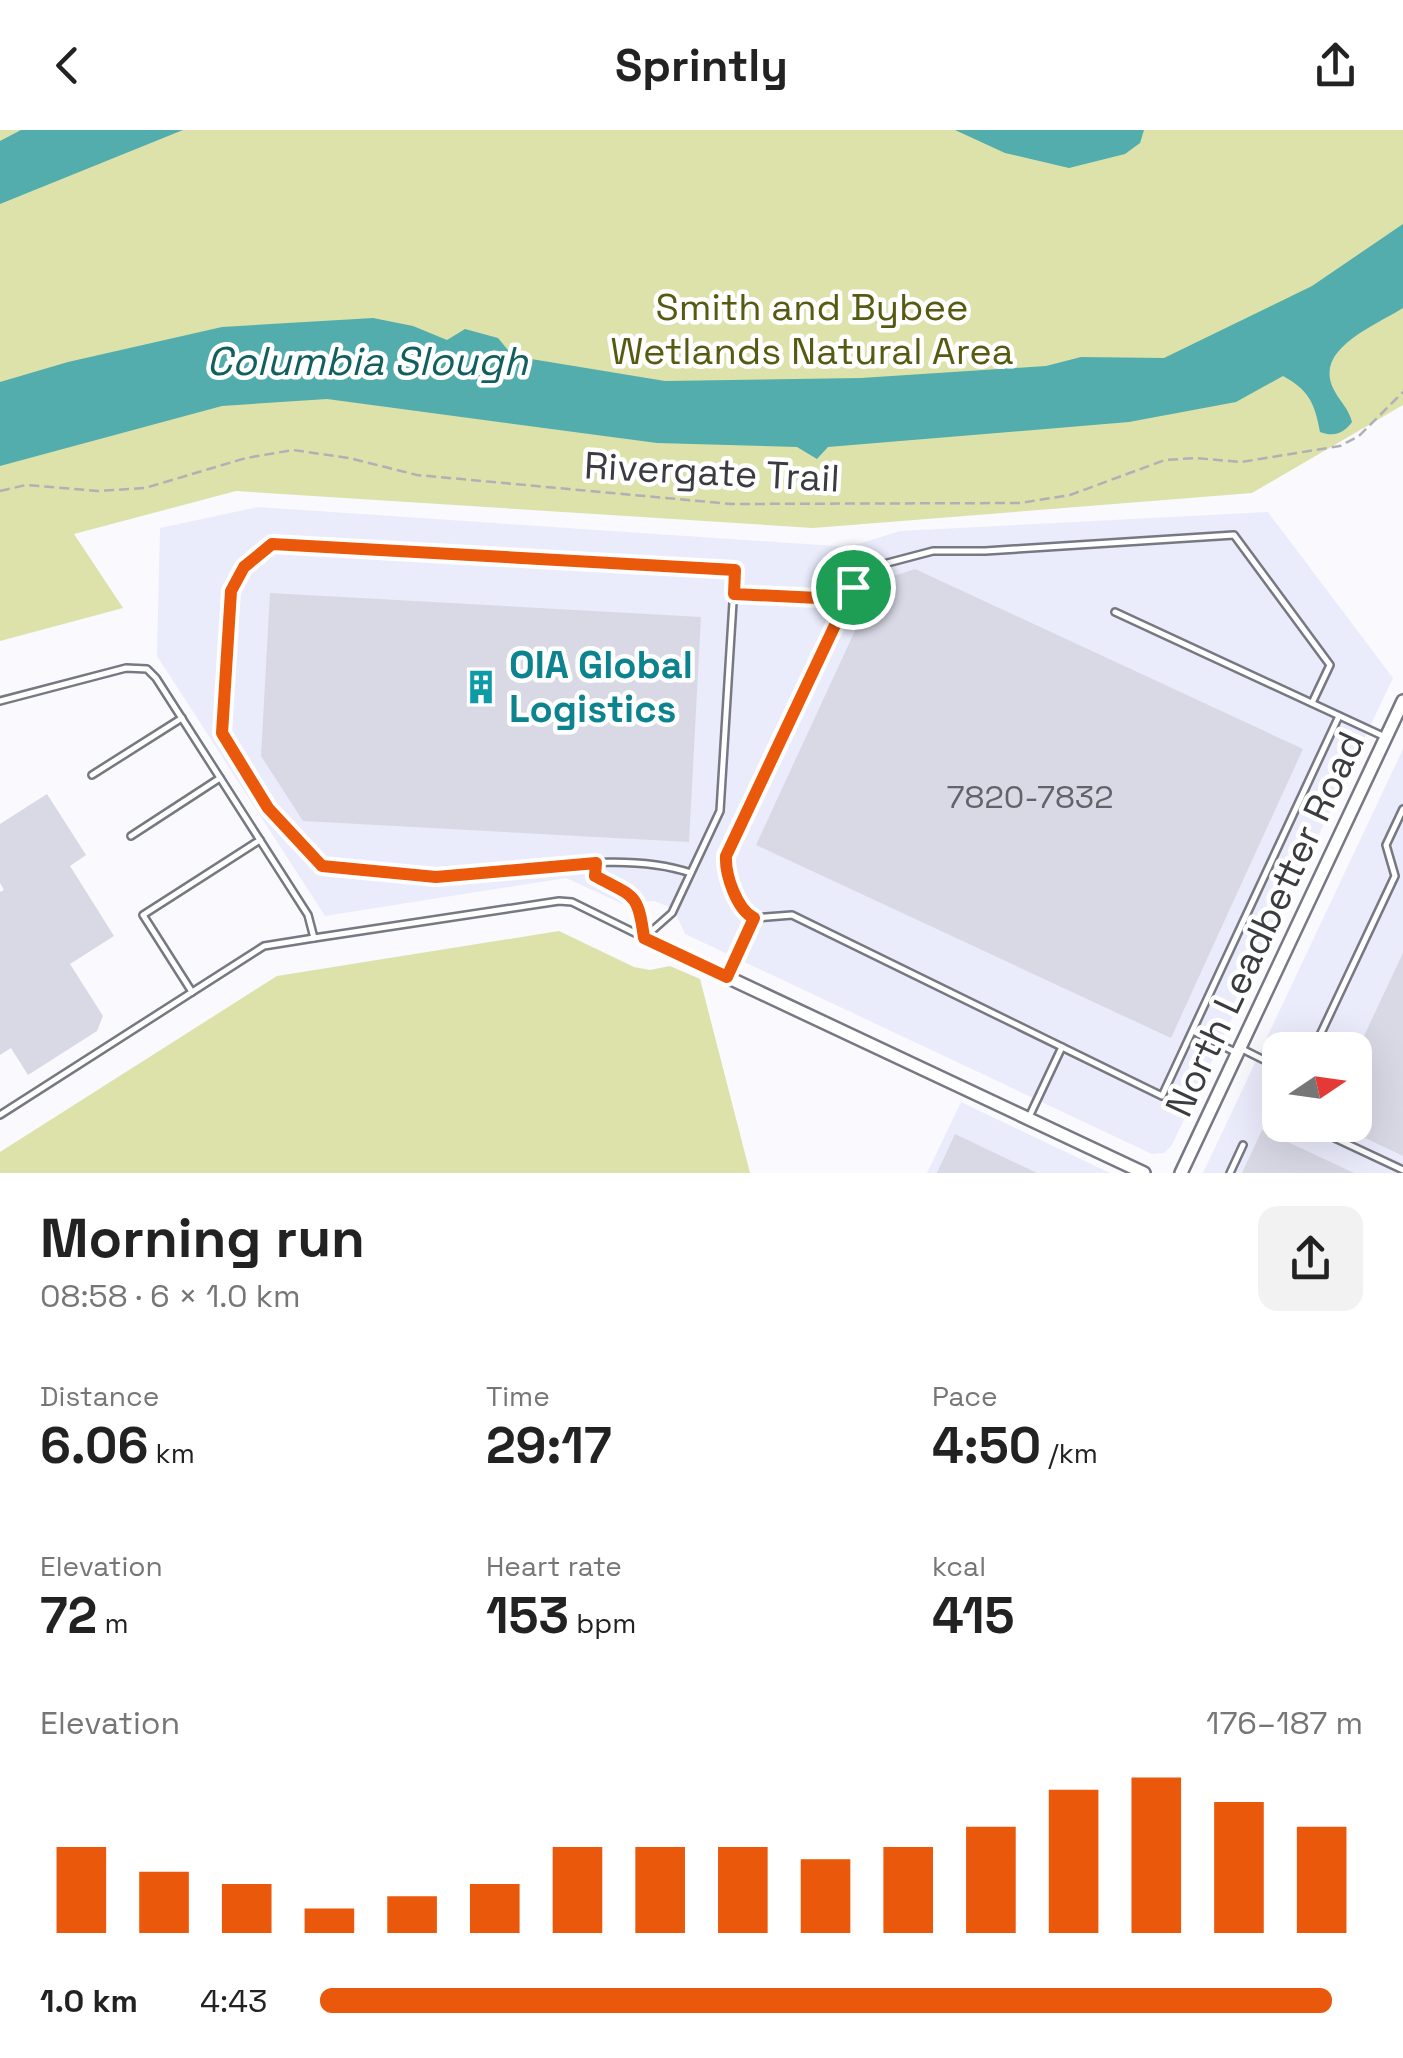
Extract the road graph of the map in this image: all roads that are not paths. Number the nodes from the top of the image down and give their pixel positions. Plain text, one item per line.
1 (853, 587) junction
2 (734, 594) junction
3 (1115, 612) dead end
4 (0, 701) edge
5 (1403, 701) edge
6 (1312, 704) junction
7 (1339, 716) junction
8 (182, 718) junction
9 (1386, 738) junction
10 (92, 775) dead end
11 (220, 778) junction
12 (1403, 809) edge
13 (131, 836) dead end
14 (260, 840) junction
15 (596, 863) junction
16 (691, 873) junction
17 (754, 918) junction
18 (314, 938) junction
19 (644, 938) junction
20 (727, 977) junction
21 (192, 992) junction
22 (1192, 1031) junction
23 (1321, 1032) edge
24 (1062, 1047) junction
25 (1238, 1051) junction
26 (1262, 1061) edge
27 (0, 1116) edge
28 (1028, 1118) junction
29 (1343, 1142) edge
30 (1244, 1144) dead end
31 (1403, 1170) edge
32 (1144, 1173) edge
33 (1180, 1173) edge
34 (1230, 1173) edge

1 - 2 lane
1 - 6 lane
1 - 17 lane
2 - 15 lane
2 - 16 lane
3 - 6 lane
4 - 8 lane
5 - 9 street, North Leadbetter Road
6 - 7 lane
7 - 9 lane
7 - 22 lane
8 - 10 lane
8 - 11 lane
9 - 25 street, North Leadbetter Road
11 - 13 lane
11 - 14 lane
12 - 23 lane
14 - 18 lane
14 - 21 lane
15 - 16 lane
15 - 19 lane
16 - 19 lane
17 - 20 lane
17 - 24 lane
18 - 19 lane
18 - 21 lane
19 - 20 street
20 - 28 street
21 - 27 lane
22 - 24 lane
22 - 25 lane
24 - 28 lane
25 - 26 lane
25 - 33 street, North Leadbetter Road
28 - 32 street
29 - 31 lane
30 - 34 lane

